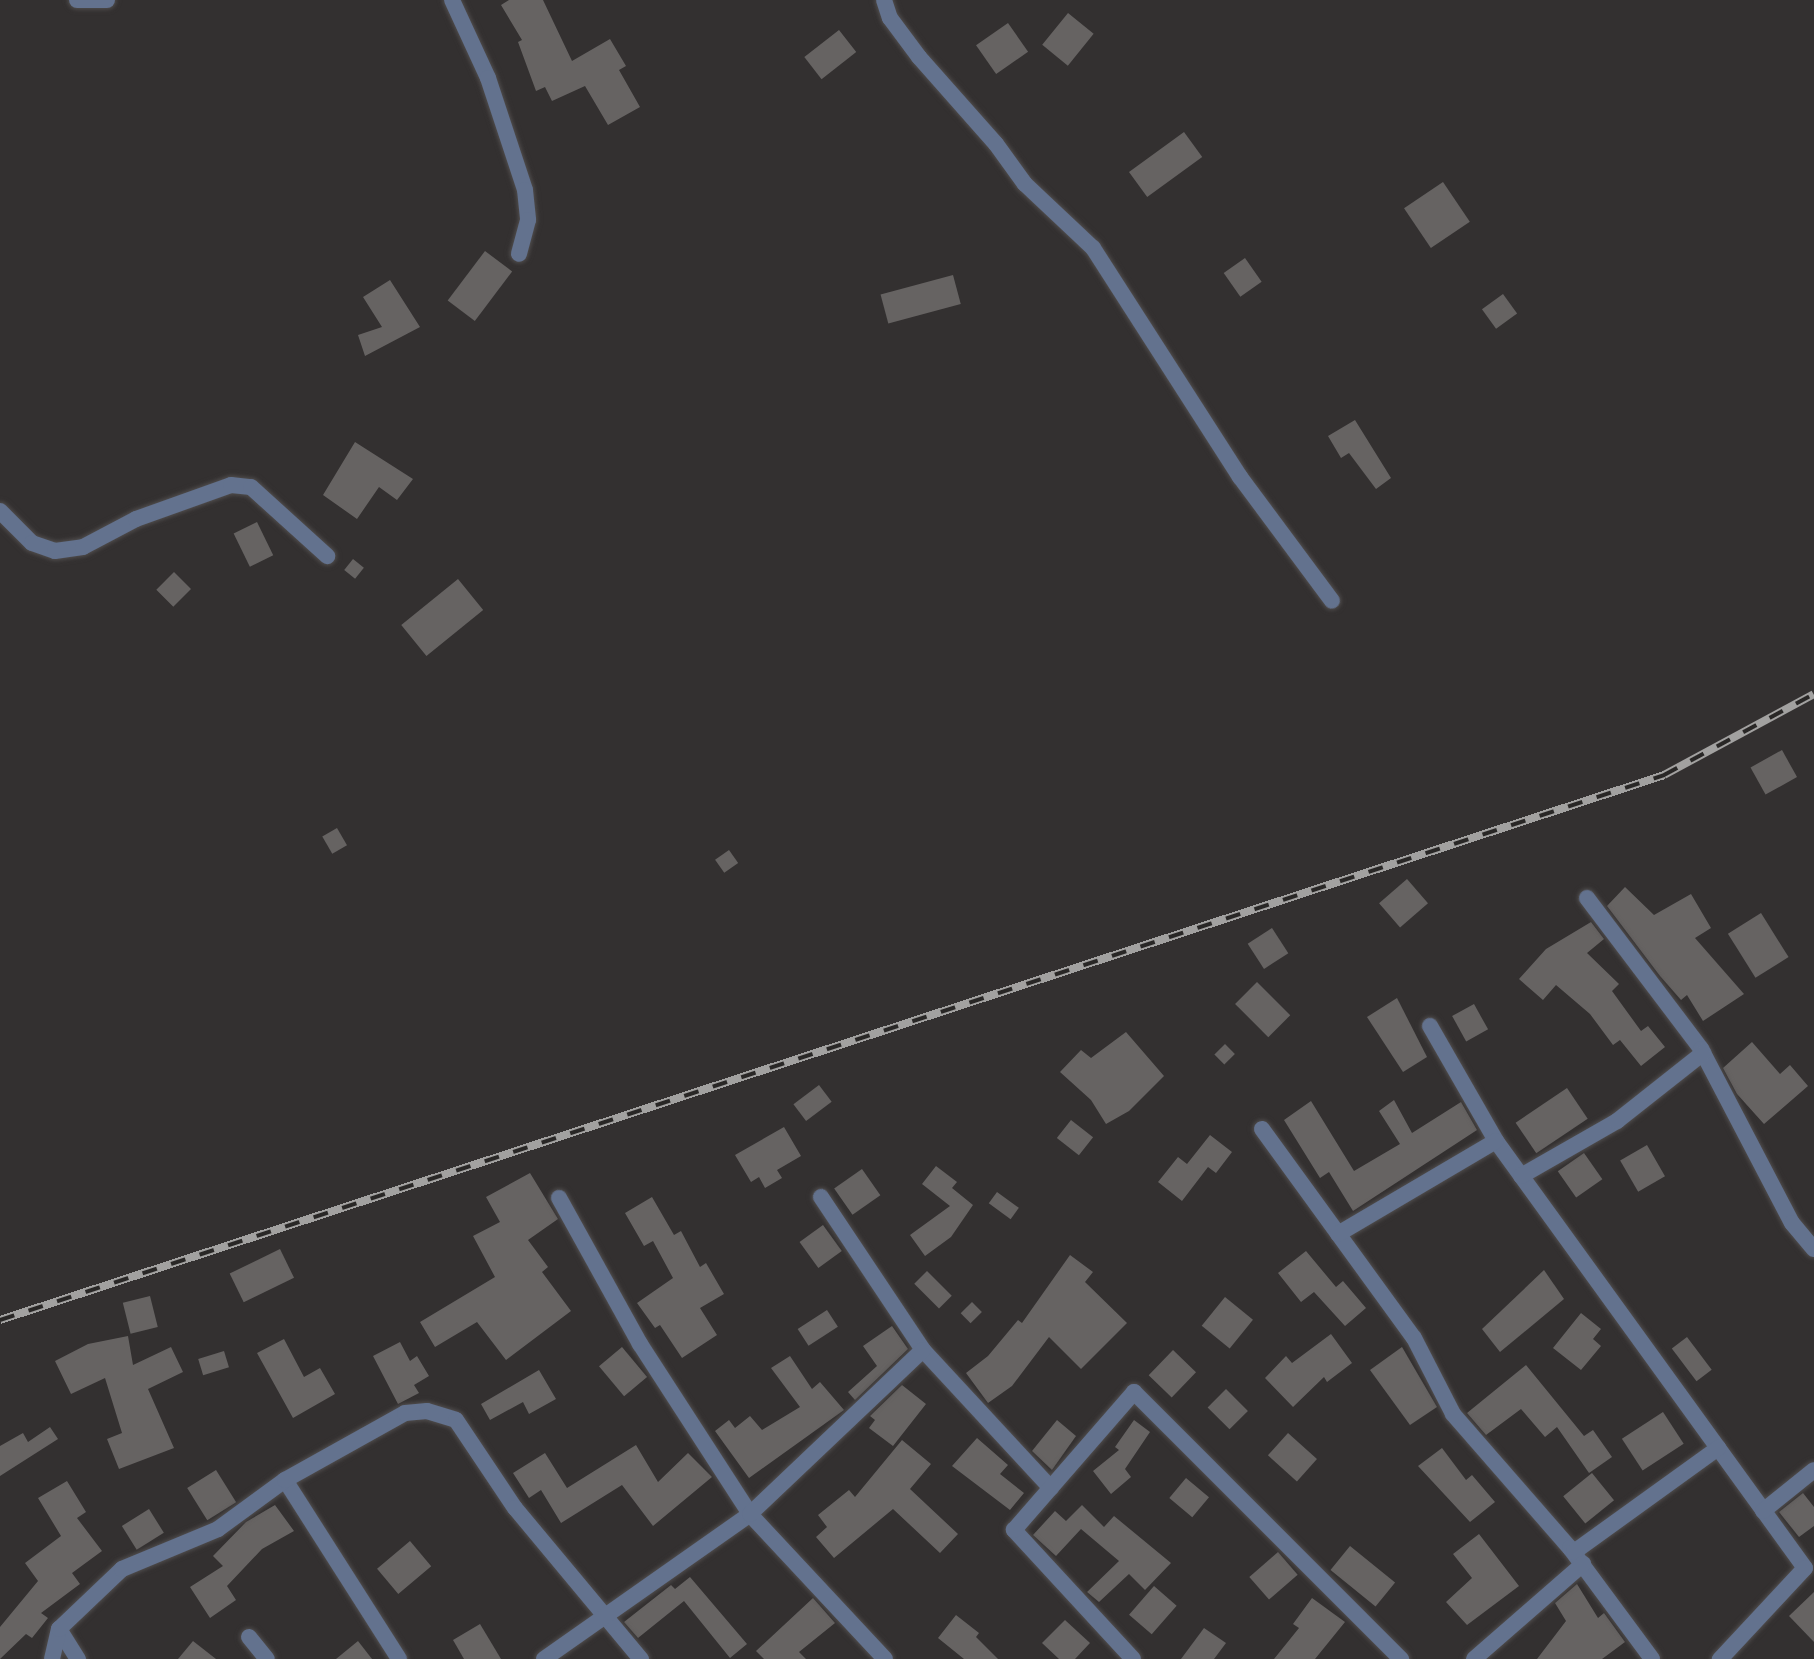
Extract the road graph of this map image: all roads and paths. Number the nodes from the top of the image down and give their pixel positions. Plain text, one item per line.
1 (77, 0) edge
2 (107, 0) edge
3 (452, 0) edge
4 (884, 0) edge
5 (519, 254) dead end
6 (0, 511) edge
7 (327, 556) dead end
8 (1332, 601) dead end
9 (1587, 898) dead end
10 (1430, 1026) dead end
11 (1703, 1053) junction
12 (1262, 1129) dead end
13 (1496, 1141) junction
14 (1521, 1176) junction
15 (821, 1197) dead end
16 (559, 1198) dead end
17 (1338, 1234) junction
18 (1814, 1249) edge
19 (923, 1350) junction
20 (1718, 1448) junction
21 (1814, 1470) edge
22 (285, 1480) junction
23 (1051, 1488) junction
24 (1763, 1511) junction
25 (750, 1514) junction
26 (1578, 1558) junction
27 (606, 1613) junction
28 (59, 1629) junction
29 (249, 1637) dead end
30 (1398, 1658) edge
31 (52, 1659) edge
32 (78, 1659) edge
33 (267, 1659) edge
34 (399, 1659) edge
35 (544, 1659) edge
36 (641, 1659) edge
37 (885, 1659) edge
38 (1133, 1659) edge
39 (1474, 1659) edge
40 (1652, 1659) edge
41 (1720, 1659) edge

1 - 2 street
3 - 5 street
4 - 8 street
6 - 7 street
9 - 11 street
10 - 13 street
11 - 14 street
11 - 18 street
12 - 17 street
13 - 14 street
13 - 17 street
14 - 20 street
15 - 19 street
16 - 25 street
17 - 26 street
19 - 23 street
19 - 25 street
20 - 24 street
20 - 26 street
21 - 24 street
22 - 27 street
22 - 28 street
22 - 34 street
23 - 30 street
23 - 38 street
24 - 41 street
25 - 27 street
25 - 37 street
26 - 39 street
26 - 40 street
27 - 35 street
27 - 36 street
28 - 31 street
28 - 32 street
29 - 33 street

